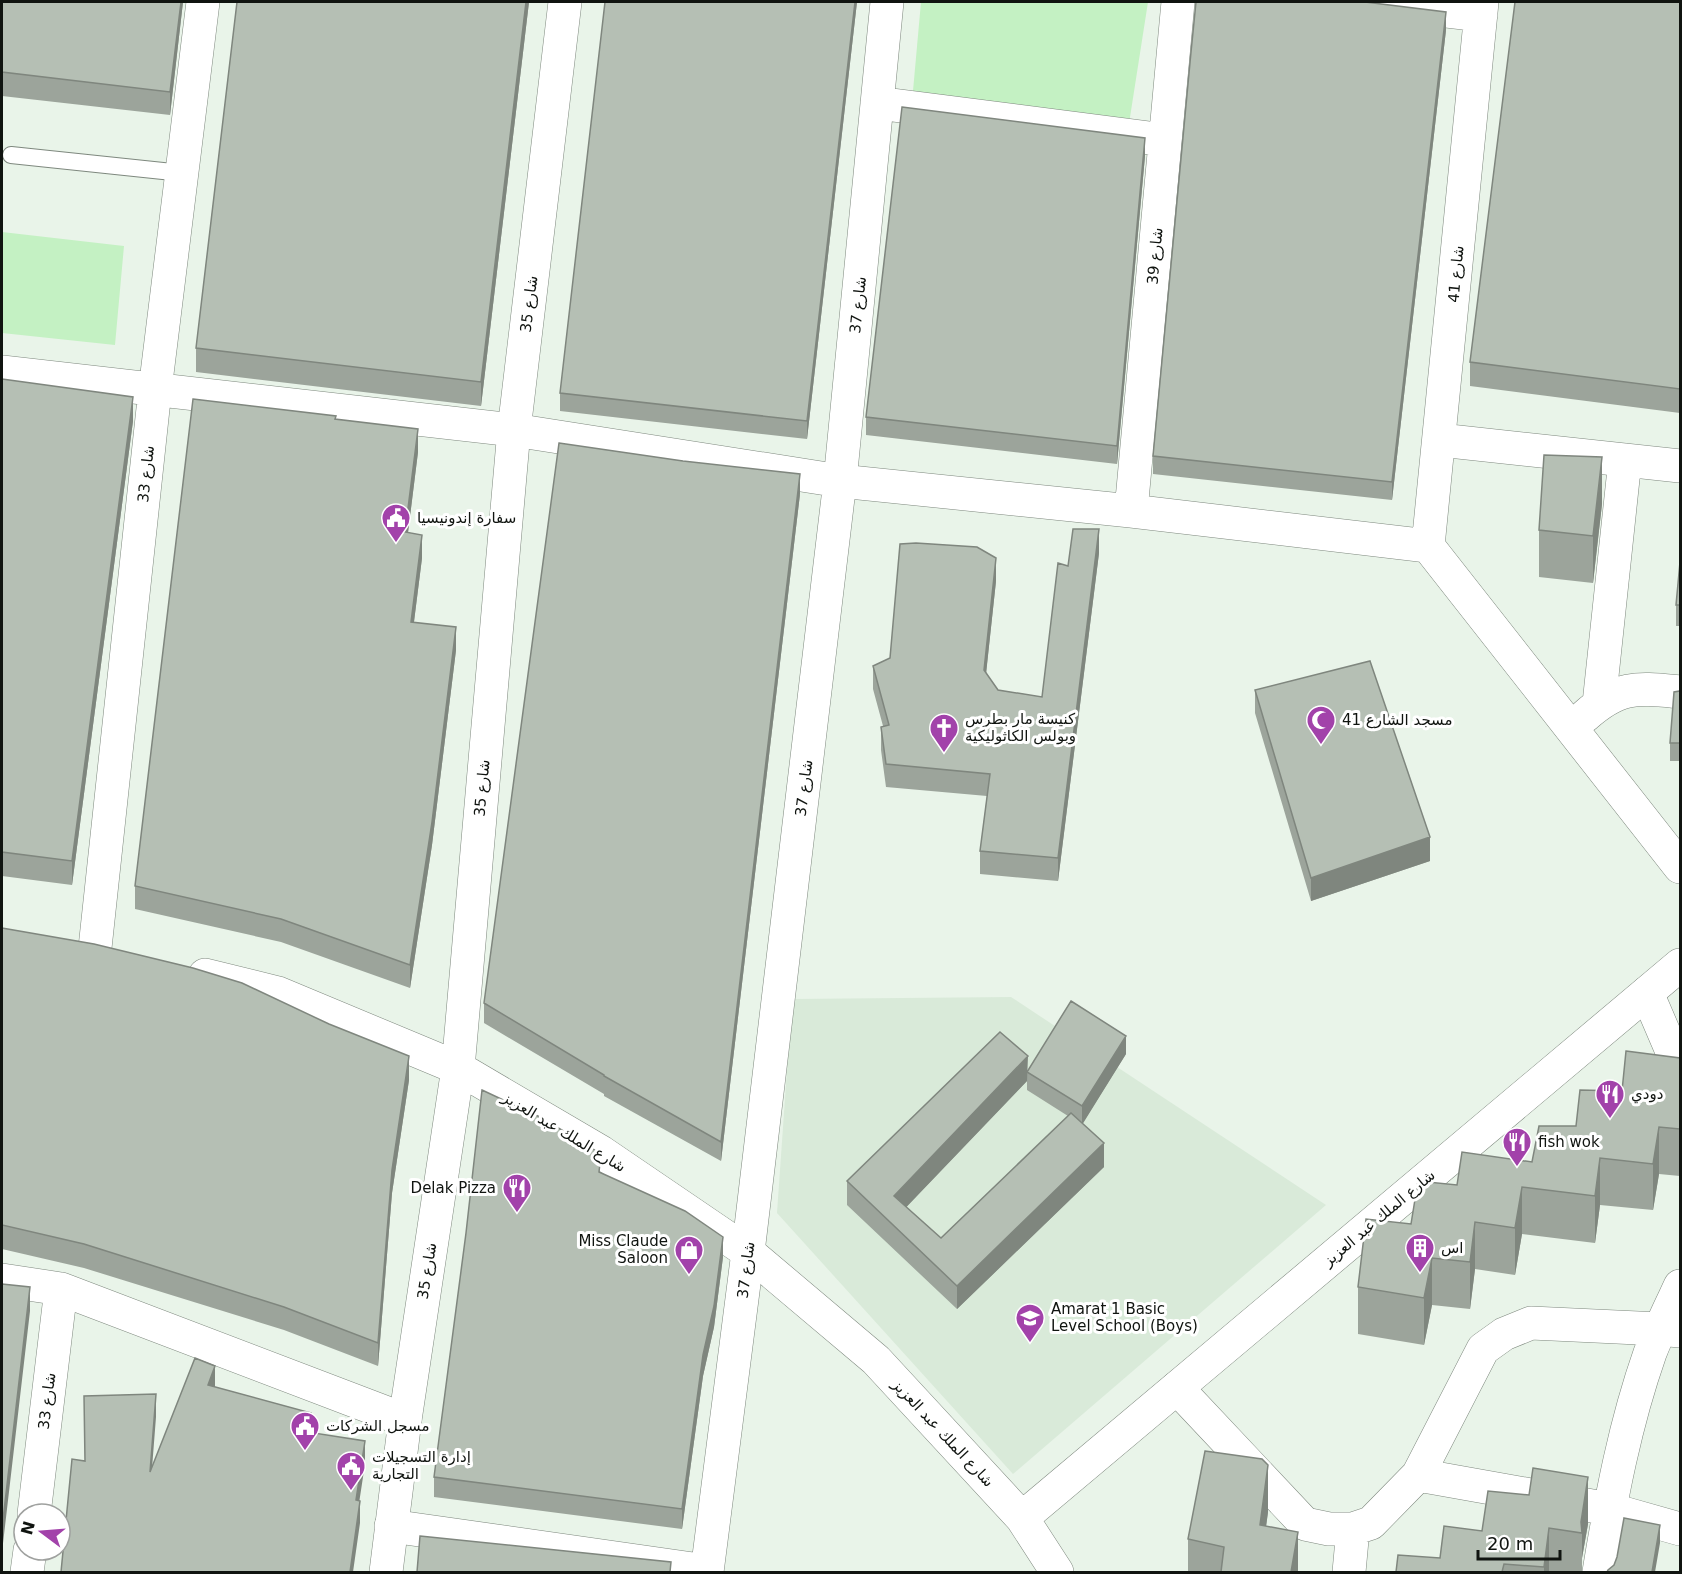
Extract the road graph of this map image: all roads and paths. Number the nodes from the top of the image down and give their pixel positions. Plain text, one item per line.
1 (203, 2) edge
2 (565, 2) edge
3 (886, 2) edge
4 (1178, 2) edge
5 (1370, 2) edge
6 (1482, 8) edge
7 (877, 103) junction
8 (1165, 140) junction
9 (11, 154) dead end
10 (182, 173) junction
11 (2, 372) edge
12 (155, 390) junction
13 (514, 430) junction
14 (1440, 440) junction
15 (1625, 460) junction
16 (1680, 466) edge
17 (840, 481) junction
18 (1131, 511) junction
19 (1428, 546) junction
20 (1680, 692) edge
21 (1599, 704) junction
22 (1571, 728) junction
23 (1680, 867) edge
24 (95, 948) edge
25 (1680, 965) edge
26 (175, 968) edge
27 (1647, 993) junction
28 (458, 1068) junction
29 (1680, 1070) edge
30 (748, 1252) junction
31 (2, 1280) edge
32 (1680, 1286) edge
33 (61, 1289) junction
34 (1670, 1330) edge
35 (1177, 1388) junction
36 (405, 1419) junction
37 (1418, 1475) junction
38 (35, 1502) edge
39 (1609, 1509) junction
40 (1022, 1518) junction
41 (391, 1526) junction
42 (1353, 1529) junction
43 (1680, 1529) edge
44 (386, 1572) edge
45 (707, 1572) edge
46 (1057, 1572) edge
47 (1349, 1572) edge
48 (1599, 1572) edge

1 - 10 street, شارع 33
2 - 13 street, شارع 35
3 - 7 street, شارع 37
4 - 8 street, شارع 39
5 - 6 street
6 - 14 street, شارع 41
7 - 8 street
7 - 17 street, شارع 37
8 - 18 street, شارع 39
9 - 10 lane
10 - 12 street, شارع 33
11 - 12 street
12 - 13 street
12 - 24 street, شارع 33
13 - 17 street
13 - 28 street, شارع 35
14 - 15 street
14 - 19 street, شارع 41
15 - 16 street
15 - 21 street
17 - 18 street
17 - 30 street, شارع 37
18 - 19 street
19 - 22 street
20 - 21 street
21 - 22 street
22 - 23 street
25 - 27 street, شارع الملك عبد العزيز
26 - 28 street, شارع الملك عبد العزيز
27 - 29 street
27 - 35 street, شارع الملك عبد العزيز
28 - 30 street, شارع الملك عبد العزيز
28 - 36 street, شارع 35
30 - 40 street, شارع الملك عبد العزيز
30 - 45 street, شارع 37
31 - 33 street
32 - 34 street
33 - 36 street
33 - 38 street, شارع 33
34 - 37 street
34 - 39 street
35 - 40 street, شارع الملك عبد العزيز
35 - 42 street
36 - 41 street, شارع 35
37 - 39 street
37 - 42 street
39 - 43 street
39 - 48 street
40 - 46 street, شارع الملك عبد العزيز
41 - 44 street, شارع 35
41 - 45 street
42 - 47 street

